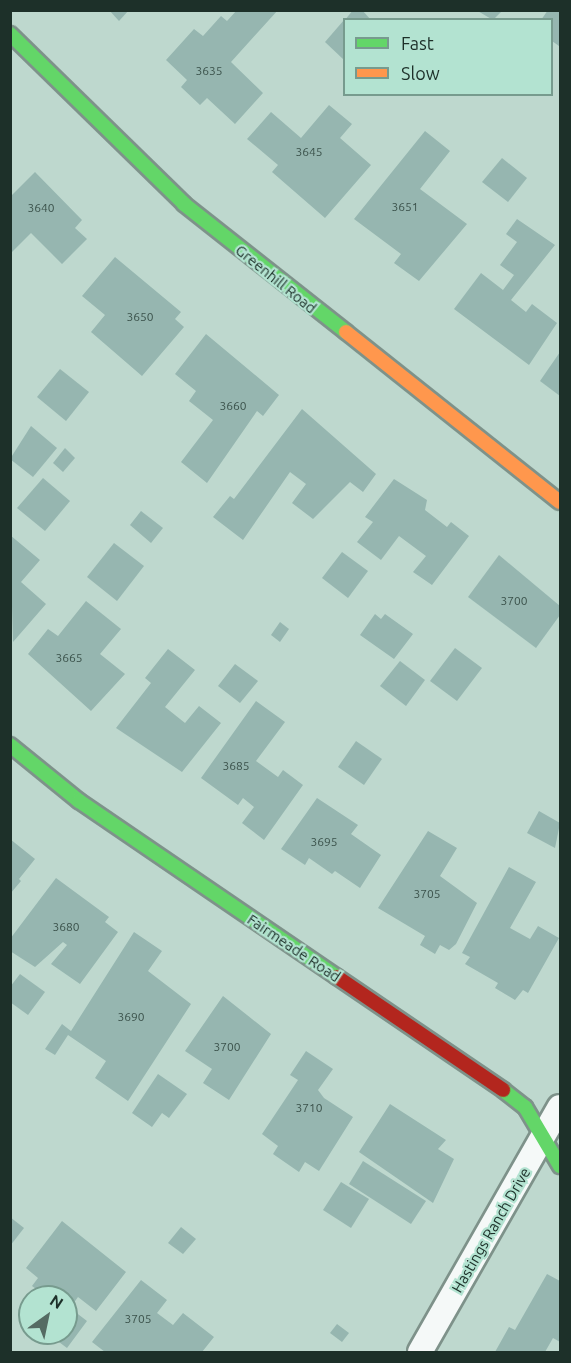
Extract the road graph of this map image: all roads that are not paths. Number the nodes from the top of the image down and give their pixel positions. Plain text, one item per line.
1 (10, 34) edge
2 (561, 502) edge
3 (10, 745) edge
4 (561, 1107) edge
5 (543, 1140) junction
6 (561, 1166) edge
7 (420, 1353) edge

1 - 2 street, Greenhill Road
3 - 5 street, Fairmeade Road
4 - 5 street, Hastings Ranch Drive
5 - 6 street, Fairmeade Road
5 - 7 street, Hastings Ranch Drive

